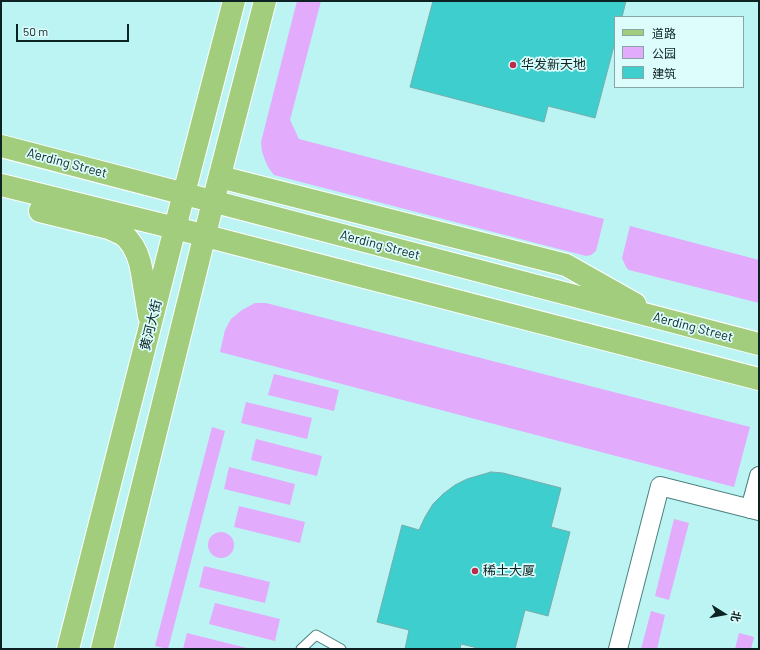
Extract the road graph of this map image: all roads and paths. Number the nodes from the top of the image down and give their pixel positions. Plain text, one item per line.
1 (234, 1) edge
2 (265, 1) edge
3 (1, 146) edge
4 (220, 177) junction
5 (9, 187) edge
6 (184, 194) junction
7 (213, 202) junction
8 (175, 228) junction
9 (205, 236) junction
10 (662, 319) junction
11 (151, 325) junction
12 (759, 344) edge
13 (759, 379) edge
14 (759, 476) edge
15 (754, 510) edge
16 (68, 649) edge
17 (102, 649) edge
18 (301, 649) edge
19 (341, 649) edge
20 (618, 649) edge

1 - 6 main road, 黄河大街
2 - 4 main road
3 - 6 main road, A'erding Street
4 - 7 main road
4 - 10 main road
5 - 8 main road
5 - 11 main road
6 - 7 main road, A'erding Street
6 - 8 main road, 黄河大街
7 - 9 main road
7 - 10 main road, A'erding Street
8 - 9 main road
8 - 11 main road, 黄河大街
9 - 13 main road
9 - 17 main road
10 - 12 main road, A'erding Street
11 - 16 main road, 黄河大街
14 - 15 street
15 - 20 street
18 - 19 lane

